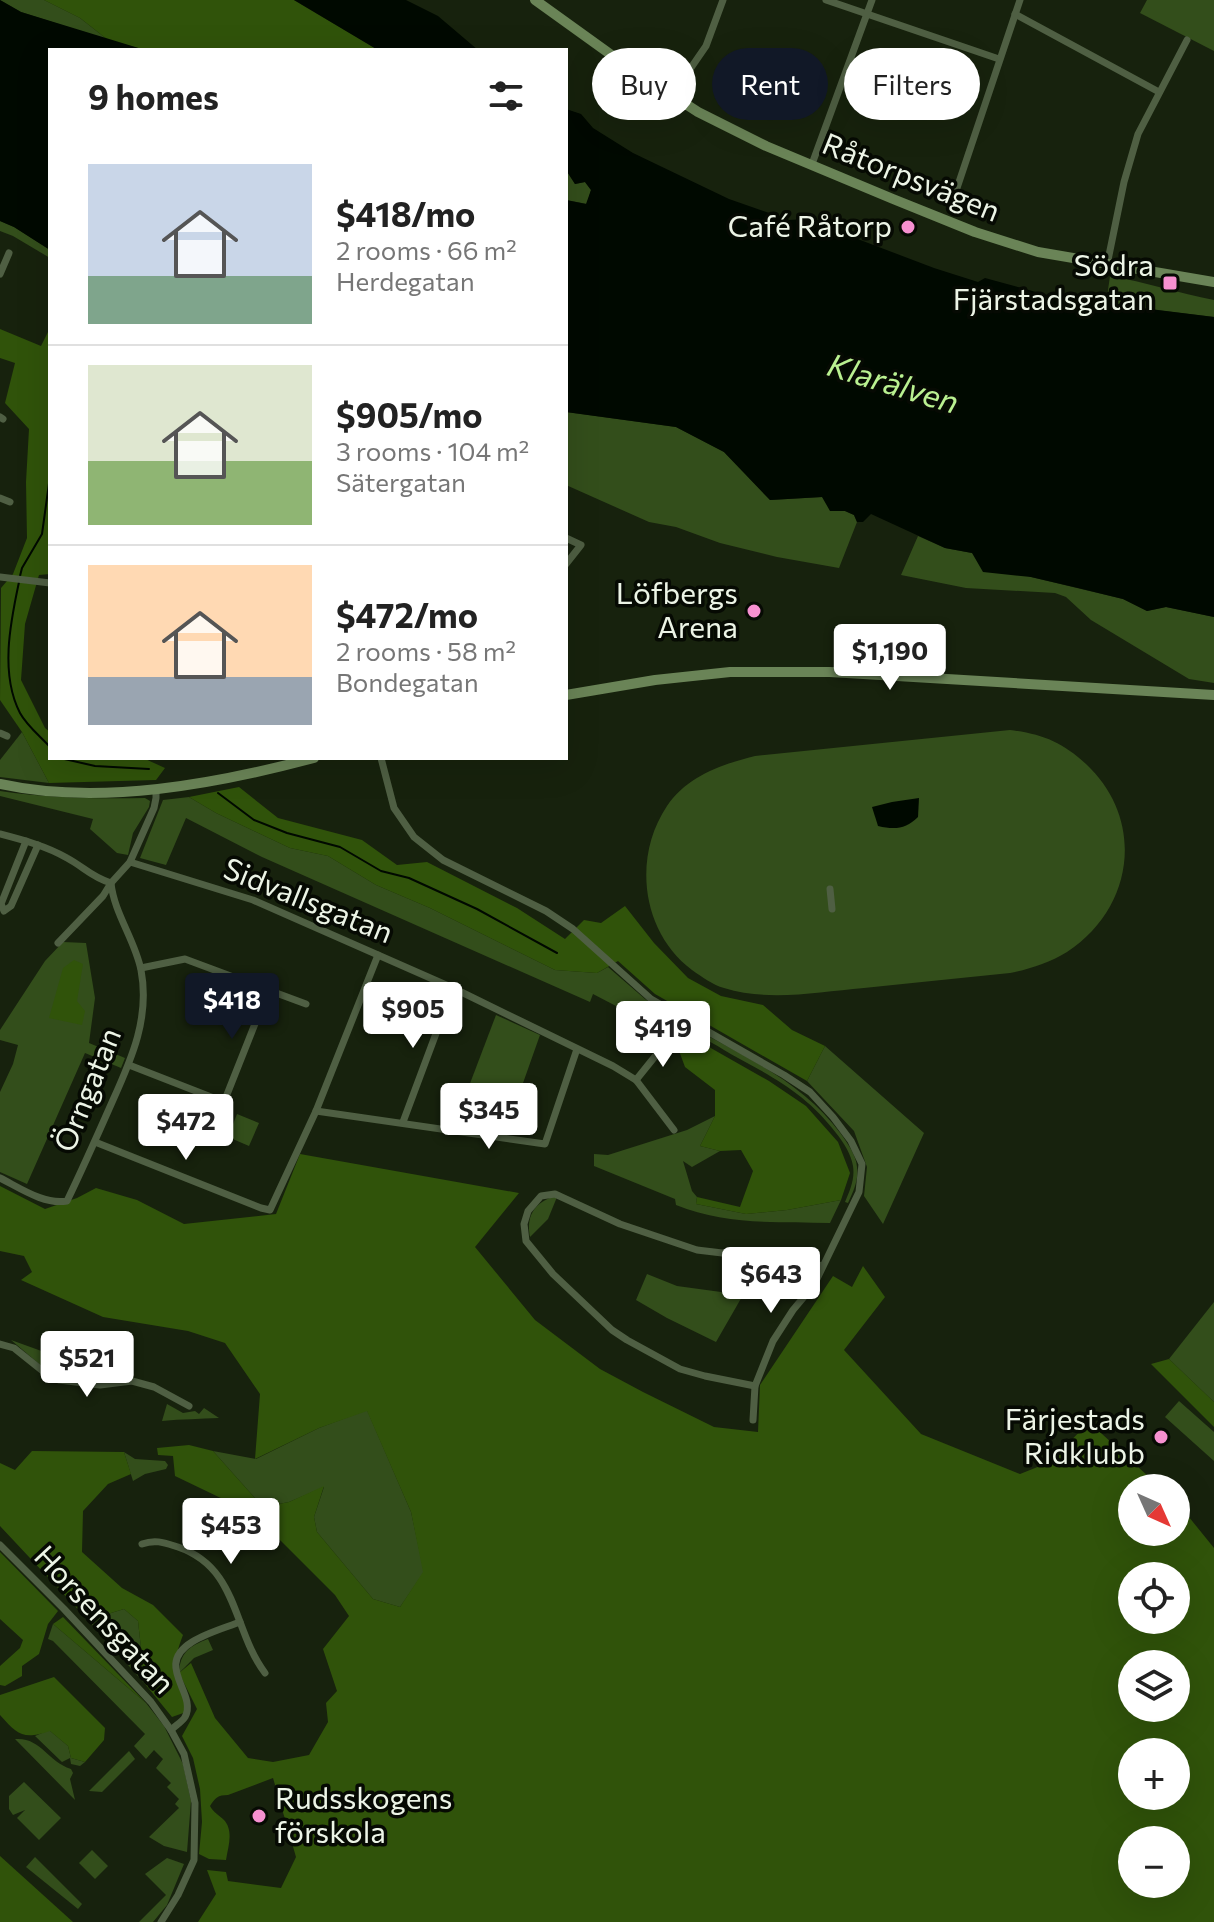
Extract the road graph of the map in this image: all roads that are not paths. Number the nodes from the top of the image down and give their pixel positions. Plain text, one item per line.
1 (535, 0) edge
2 (723, 0) edge
3 (826, 0) edge
4 (872, 0) edge
5 (1020, 0) edge
6 (867, 14) junction
7 (1015, 14) junction
8 (1187, 40) dead end
9 (999, 59) junction
10 (696, 60) edge
11 (1159, 92) junction
12 (812, 164) junction
13 (955, 194) dead end
14 (9, 253) dead end
15 (1107, 265) junction
16 (0, 274) edge
17 (1213, 279) edge
18 (0, 498) edge
19 (10, 502) dead end
20 (568, 539) edge
21 (568, 561) edge
22 (2, 577) edge
23 (48, 583) edge
24 (568, 695) edge
25 (1214, 695) edge
26 (306, 760) edge
27 (382, 760) edge
28 (0, 784) edge
29 (156, 789) junction
30 (0, 834) edge
31 (26, 841) junction
32 (38, 845) junction
33 (130, 862) junction
34 (111, 883) junction
35 (830, 889) dead end
36 (832, 909) dead end
37 (58, 943) dead end
38 (378, 955) junction
39 (141, 968) junction
40 (453, 988) junction
41 (268, 991) junction
42 (306, 1004) dead end
43 (669, 1039) dead end
44 (577, 1049) junction
45 (129, 1065) junction
46 (636, 1080) junction
47 (316, 1111) junction
48 (403, 1122) junction
49 (674, 1130) dead end
50 (95, 1142) junction
51 (0, 1178) edge
52 (822, 1266) junction
53 (0, 1344) edge
54 (755, 1386) junction
55 (189, 1406) dead end
56 (753, 1420) dead end
57 (142, 1544) dead end
58 (0, 1545) edge
59 (240, 1622) junction
60 (265, 1673) dead end
61 (171, 1730) junction
62 (161, 1922) edge

1 - 12 street, Råtorpsvägen
2 - 10 street
3 - 6 street
4 - 6 street
5 - 7 street
6 - 9 street
6 - 12 street
7 - 9 street
7 - 11 street
8 - 11 street
9 - 13 street
11 - 15 street
12 - 15 street, Råtorpsvägen
14 - 16 street
15 - 17 street, Råtorpsvägen
18 - 19 street
20 - 21 street
22 - 23 street
24 - 25 street
26 - 29 street
27 - 52 street
28 - 29 street
29 - 33 street
30 - 31 street
31 - 32 street
31 - 32 street
32 - 34 street
33 - 34 street
33 - 38 street, Sidvallsgatan
34 - 37 street
34 - 39 street, Örngatan
35 - 36 street
38 - 40 street, Sidvallsgatan
38 - 47 street
39 - 41 street
39 - 45 street, Örngatan
40 - 44 street, Sidvallsgatan
40 - 48 street
41 - 42 street
41 - 45 street
43 - 46 street
44 - 46 street, Sidvallsgatan
44 - 48 street
45 - 50 street, Örngatan
46 - 49 street, Sidvallsgatan
47 - 48 street
47 - 50 street
50 - 51 street, Örngatan
52 - 54 street
52 - 54 street
53 - 55 street
54 - 56 street
57 - 59 street
58 - 61 street, Horsensgatan
59 - 60 street
59 - 61 street, Horsensgatan
61 - 62 street, Horsensgatan

